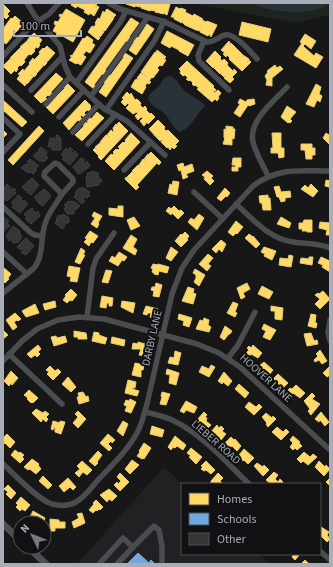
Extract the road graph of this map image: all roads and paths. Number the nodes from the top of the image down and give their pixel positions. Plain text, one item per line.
1 (27, 3) edge
2 (59, 3) edge
3 (109, 3) edge
4 (126, 10) junction
5 (148, 17) junction
6 (39, 20) junction
7 (164, 21) junction
8 (204, 41) junction
9 (3, 56) edge
10 (62, 57) junction
11 (258, 59) dead end
12 (70, 77) junction
13 (76, 83) junction
14 (3, 85) edge
15 (287, 86) dead end
16 (31, 90) dead end
17 (84, 90) junction
18 (229, 90) dead end
19 (91, 96) junction
20 (46, 104) dead end
21 (99, 104) junction
22 (106, 110) junction
23 (32, 112) dead end
24 (115, 115) junction
25 (59, 117) dead end
26 (3, 118) edge
27 (73, 132) dead end
28 (151, 142) junction
29 (88, 144) dead end
30 (3, 152) edge
31 (165, 155) dead end
32 (124, 170) dead end
33 (330, 171) edge
34 (268, 176) junction
35 (194, 192) dead end
36 (62, 194) junction
37 (236, 204) junction
38 (3, 207) edge
39 (223, 219) junction
40 (114, 233) dead end
41 (42, 236) junction
42 (330, 248) edge
43 (3, 252) edge
44 (27, 274) junction
45 (3, 293) edge
46 (255, 312) dead end
47 (87, 317) junction
48 (330, 320) edge
49 (163, 335) junction
50 (330, 341) edge
51 (9, 354) junction
52 (228, 358) junction
53 (3, 361) edge
54 (62, 404) dead end
55 (145, 412) junction
56 (330, 450) edge
57 (3, 464) edge
58 (248, 483) edge
59 (3, 524) edge
60 (12, 532) edge
61 (133, 547) junction
62 (321, 552) edge
63 (36, 555) edge
64 (330, 560) edge
65 (46, 564) edge
66 (99, 564) edge
67 (117, 564) edge
68 (162, 564) edge

1 - 6 street
2 - 6 street
3 - 4 street
4 - 5 street
4 - 13 street
5 - 7 street
5 - 19 street
6 - 9 street
6 - 10 street
7 - 8 street
7 - 22 street
8 - 11 street
8 - 18 street
10 - 12 street
10 - 16 street
12 - 13 street
12 - 20 street
13 - 17 street
14 - 23 street
15 - 34 street
17 - 19 street
17 - 25 street
19 - 21 street
21 - 22 street
21 - 27 street
22 - 24 street
24 - 28 street
24 - 29 street
26 - 30 street
28 - 31 street
28 - 32 street
33 - 34 street
34 - 37 street, DARBY LANE
35 - 39 street
36 - 36 street
36 - 41 street
37 - 39 street, DARBY LANE
37 - 42 street
38 - 41 street
39 - 49 street, DARBY LANE
40 - 47 street
41 - 44 street
43 - 44 street
44 - 45 street
46 - 52 street
47 - 49 street, HOOVER LANE
47 - 51 street, HOOVER LANE
48 - 50 street
49 - 52 street, HOOVER LANE
49 - 55 street, DARBY LANE
51 - 53 street, HOOVER LANE
51 - 54 street
52 - 56 street, HOOVER LANE
55 - 57 street, DARBY LANE
55 - 58 street, LIEBER ROAD
59 - 60 main road
61 - 66 street
61 - 67 street
61 - 68 street
62 - 64 street
63 - 65 main road

